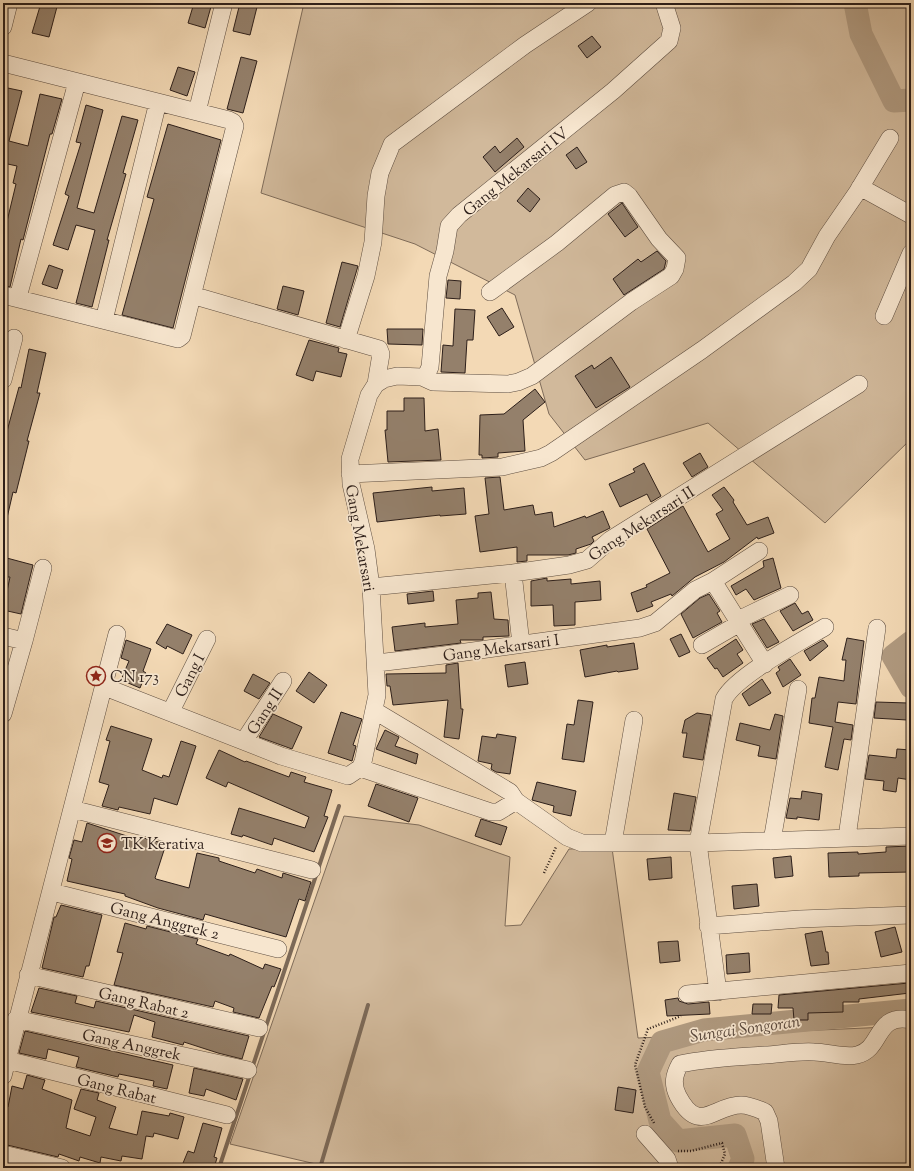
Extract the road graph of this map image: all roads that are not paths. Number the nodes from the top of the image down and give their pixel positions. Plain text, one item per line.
1 (9, 3) edge
2 (224, 3) edge
3 (588, 3) edge
4 (664, 3) edge
5 (3, 27) edge
6 (3, 63) edge
7 (77, 82) junction
8 (158, 102) junction
9 (196, 112) junction
10 (890, 138) dead end
11 (860, 187) junction
12 (911, 215) edge
13 (911, 253) edge
14 (490, 292) dead end
15 (11, 296) edge
16 (202, 298) dead end
17 (884, 316) dead end
18 (104, 320) junction
19 (14, 338) dead end
20 (346, 340) junction
21 (425, 378) junction
22 (3, 380) edge
23 (859, 384) dead end
24 (372, 389) junction
25 (350, 474) junction
26 (759, 551) dead end
27 (43, 568) dead end
28 (513, 573) junction
29 (713, 581) junction
30 (371, 587) junction
31 (790, 595) dead end
32 (739, 622) junction
33 (825, 627) dead end
34 (877, 628) dead end
35 (117, 634) dead end
36 (3, 636) edge
37 (207, 639) dead end
38 (24, 641) junction
39 (521, 644) junction
40 (702, 645) dead end
41 (377, 663) junction
42 (765, 664) junction
43 (283, 681) dead end
44 (105, 686) junction
45 (798, 689) dead end
46 (375, 709) junction
47 (171, 711) junction
48 (3, 714) edge
49 (634, 720) dead end
50 (244, 741) junction
51 (360, 768) junction
52 (516, 801) junction
53 (72, 810) junction
54 (911, 836) edge
55 (847, 837) junction
56 (772, 841) junction
57 (613, 843) junction
58 (698, 843) junction
59 (312, 870) dead end
60 (52, 892) junction
61 (911, 915) edge
62 (708, 926) junction
63 (278, 949) dead end
64 (911, 973) edge
65 (28, 975) junction
66 (718, 992) junction
67 (687, 994) dead end
68 (16, 1019) junction
69 (911, 1020) edge
70 (260, 1028) dead end
71 (5, 1068) edge
72 (248, 1070) dead end
73 (227, 1115) dead end
74 (645, 1134) dead end
75 (3, 1154) edge
76 (62, 1168) edge
77 (670, 1168) edge
78 (776, 1168) edge

1 - 5 street
2 - 9 street
3 - 20 street
4 - 21 street, Gang Mekarsari IV
6 - 7 street
7 - 8 street
7 - 15 street
8 - 9 street
8 - 18 street
9 - 18 street
10 - 11 street
11 - 12 street
11 - 25 street
13 - 17 street
14 - 21 street
15 - 18 street
16 - 20 street
19 - 22 street
20 - 24 street, Gang Mekarsari
21 - 24 street
23 - 28 street, Gang Mekarsari II
24 - 25 street, Gang Mekarsari
25 - 30 street, Gang Mekarsari
26 - 29 street, Gang Mekarsari I
27 - 38 street
28 - 30 street, Gang Mekarsari II
28 - 39 street
29 - 32 street
29 - 39 street, Gang Mekarsari I
30 - 41 street, Gang Mekarsari
31 - 32 street
32 - 40 street
32 - 42 street
33 - 42 street
34 - 55 street
35 - 44 street
36 - 38 street
37 - 47 street, Gang I
38 - 48 street
39 - 41 street, Gang Mekarsari I
41 - 46 street, Gang Mekarsari
42 - 58 street
43 - 50 street, Gang II
44 - 47 street
44 - 53 street
45 - 56 street
46 - 51 street, Gang Mekarsari
46 - 52 street
47 - 50 street
49 - 57 street
50 - 51 street
51 - 52 street
52 - 57 street
53 - 59 street
53 - 60 street
54 - 55 street
55 - 56 street
56 - 58 street
57 - 58 street
58 - 62 street
60 - 63 street, Gang Anggrek 2
60 - 65 street
61 - 62 street
62 - 66 street
64 - 66 street
65 - 68 street
65 - 70 street, Gang Rabat 2
66 - 67 street
68 - 71 street
68 - 72 street, Gang Anggrek
69 - 78 street
71 - 73 street, Gang Rabat
74 - 77 street
75 - 76 street

